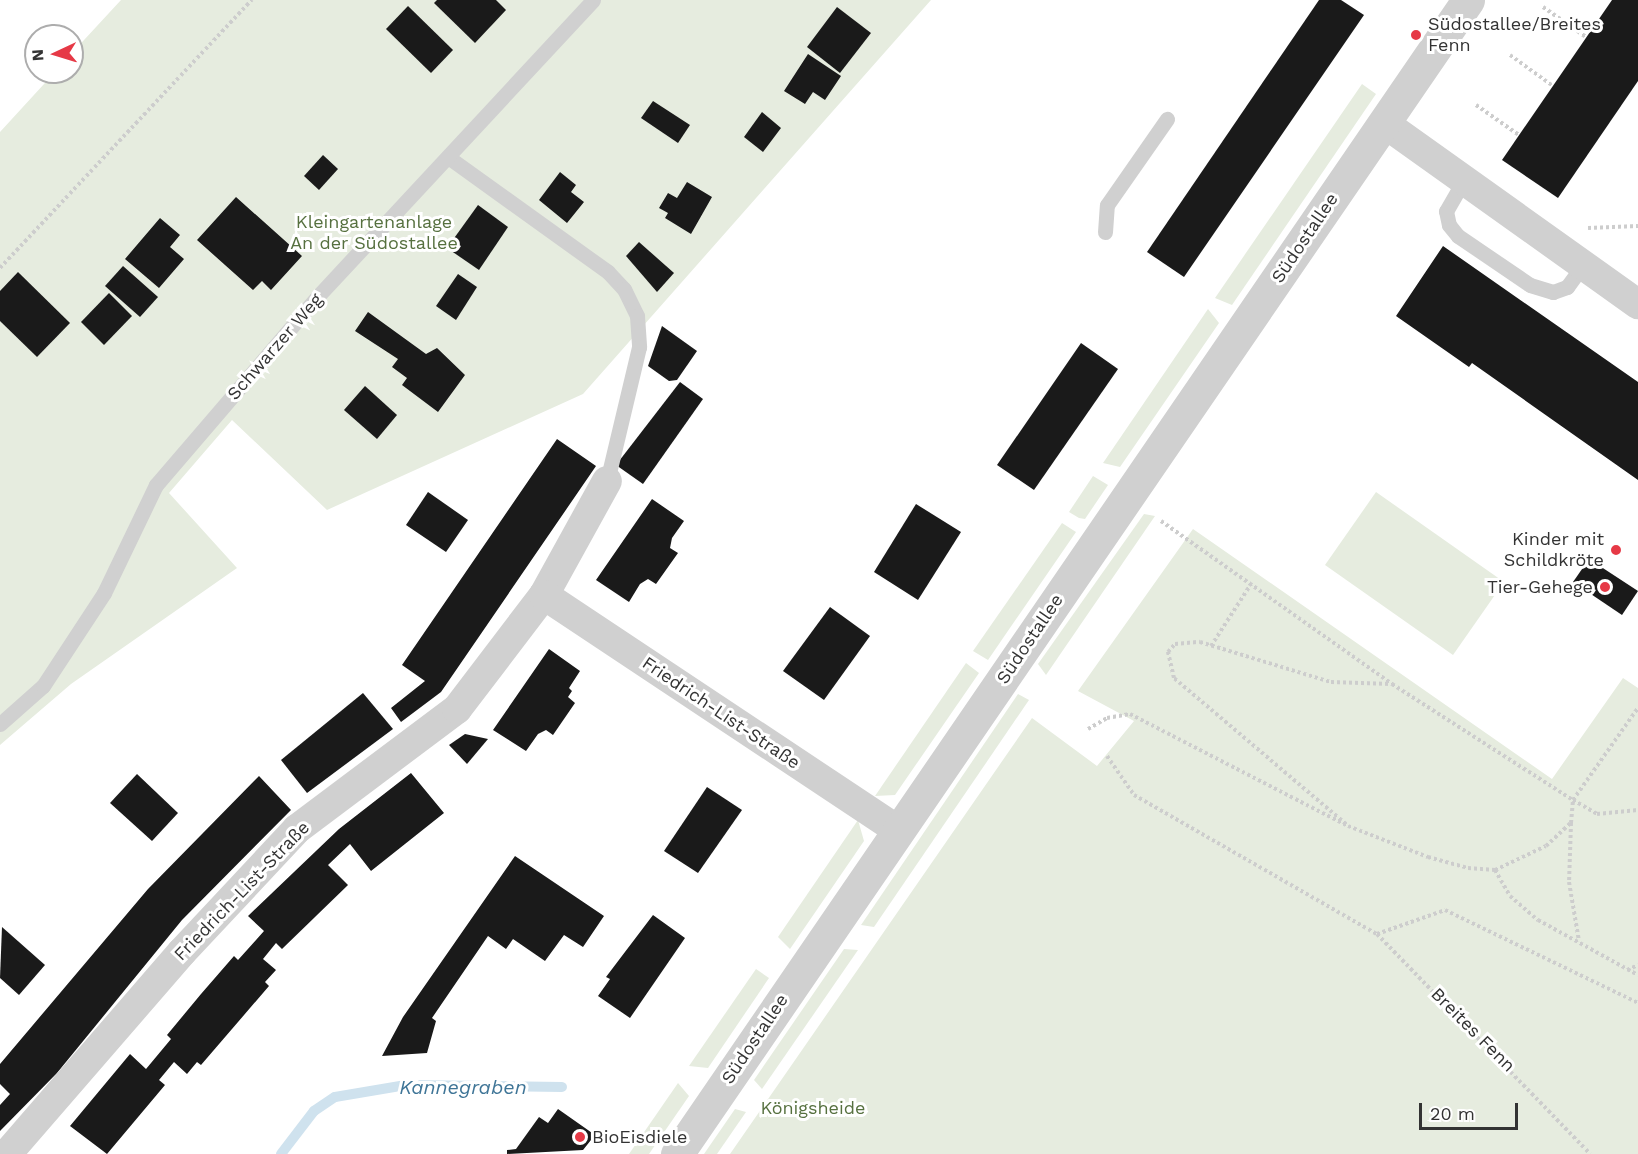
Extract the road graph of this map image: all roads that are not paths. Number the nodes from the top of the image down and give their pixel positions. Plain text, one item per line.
1 (593, 0) edge
2 (1468, 0) edge
3 (1167, 119) dead end
4 (1384, 123) junction
5 (448, 157) junction
6 (1464, 180) junction
7 (1105, 232) dead end
8 (1583, 266) junction
9 (1638, 304) edge
10 (608, 481) joint
11 (544, 595) junction
12 (0, 724) edge
13 (898, 831) junction
14 (7, 1154) edge
15 (677, 1154) edge

1 - 5 lane, Schwarzer Weg
2 - 4 street, Südostallee
3 - 7 lane
4 - 6 street
4 - 13 street, Südostallee
5 - 10 lane, Friedrich-List-Straße
5 - 12 lane, Schwarzer Weg
6 - 8 street
6 - 8 lane
8 - 9 street
10 - 11 street, Friedrich-List-Straße
11 - 13 street, Friedrich-List-Straße
11 - 14 street, Friedrich-List-Straße
13 - 15 street, Südostallee

